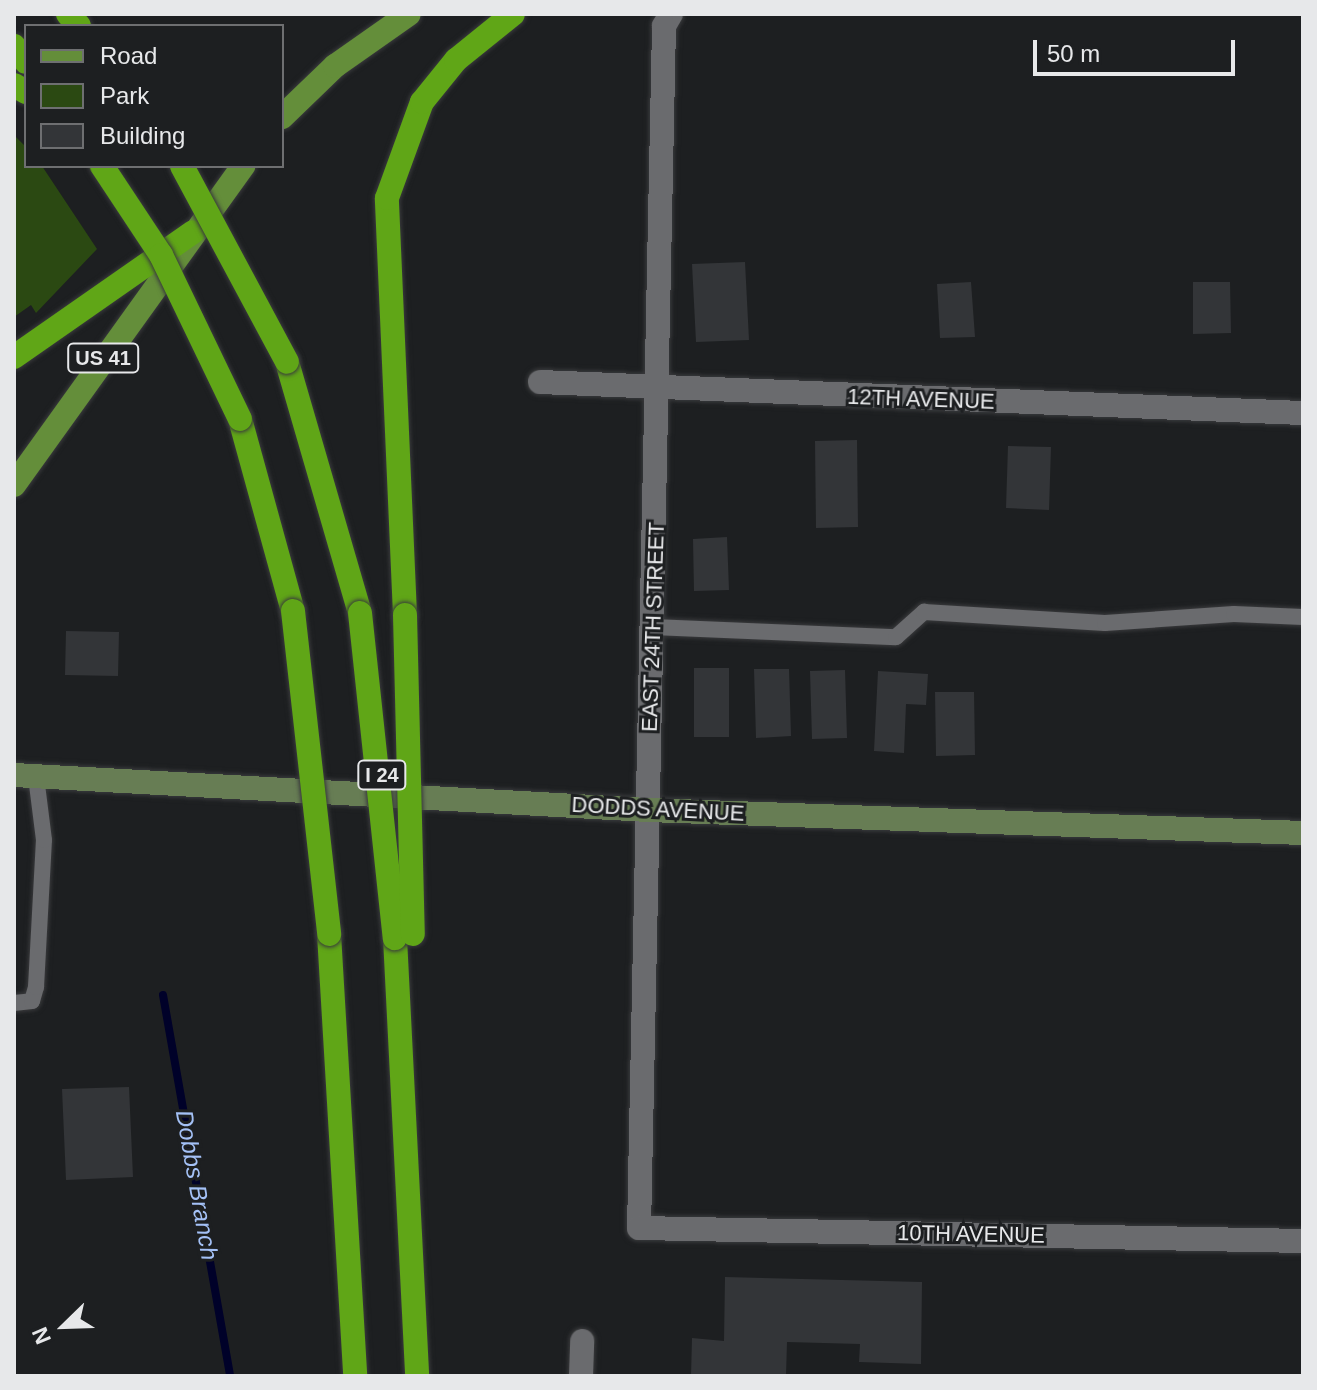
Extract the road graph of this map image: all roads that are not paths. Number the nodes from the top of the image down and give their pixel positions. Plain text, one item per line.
1 (409, 14) edge
2 (513, 14) edge
3 (667, 20) edge
4 (284, 115) edge
5 (103, 168) edge
6 (183, 168) edge
7 (241, 168) edge
8 (193, 232) junction
9 (14, 357) edge
10 (540, 382) dead end
11 (660, 390) junction
12 (1303, 413) edge
13 (14, 485) edge
14 (1303, 617) edge
15 (653, 627) junction
16 (25, 776) edge
17 (648, 810) junction
18 (1303, 833) edge
19 (404, 936) junction
20 (14, 1003) edge
21 (639, 1228) joint
22 (1303, 1241) edge
23 (582, 1341) dead end
24 (417, 1372) edge
25 (355, 1373) edge
26 (581, 1376) edge

1 - 4 main road
2 - 19 highway, bridge
3 - 11 street, EAST 24TH STREET
5 - 25 highway, bridge
6 - 19 highway, I 24, bridge
7 - 8 main road, US 41
8 - 9 highway
8 - 13 main road, US 41
10 - 11 street, 12TH AVENUE
11 - 12 street, 12TH AVENUE
11 - 15 street, EAST 24TH STREET
14 - 15 lane
15 - 17 street, EAST 24TH STREET
16 - 17 street, DODDS AVENUE
16 - 20 lane
17 - 18 street, DODDS AVENUE
17 - 21 street, EAST 24TH STREET
19 - 24 highway, I 24
21 - 22 street, 10TH AVENUE
23 - 26 street

